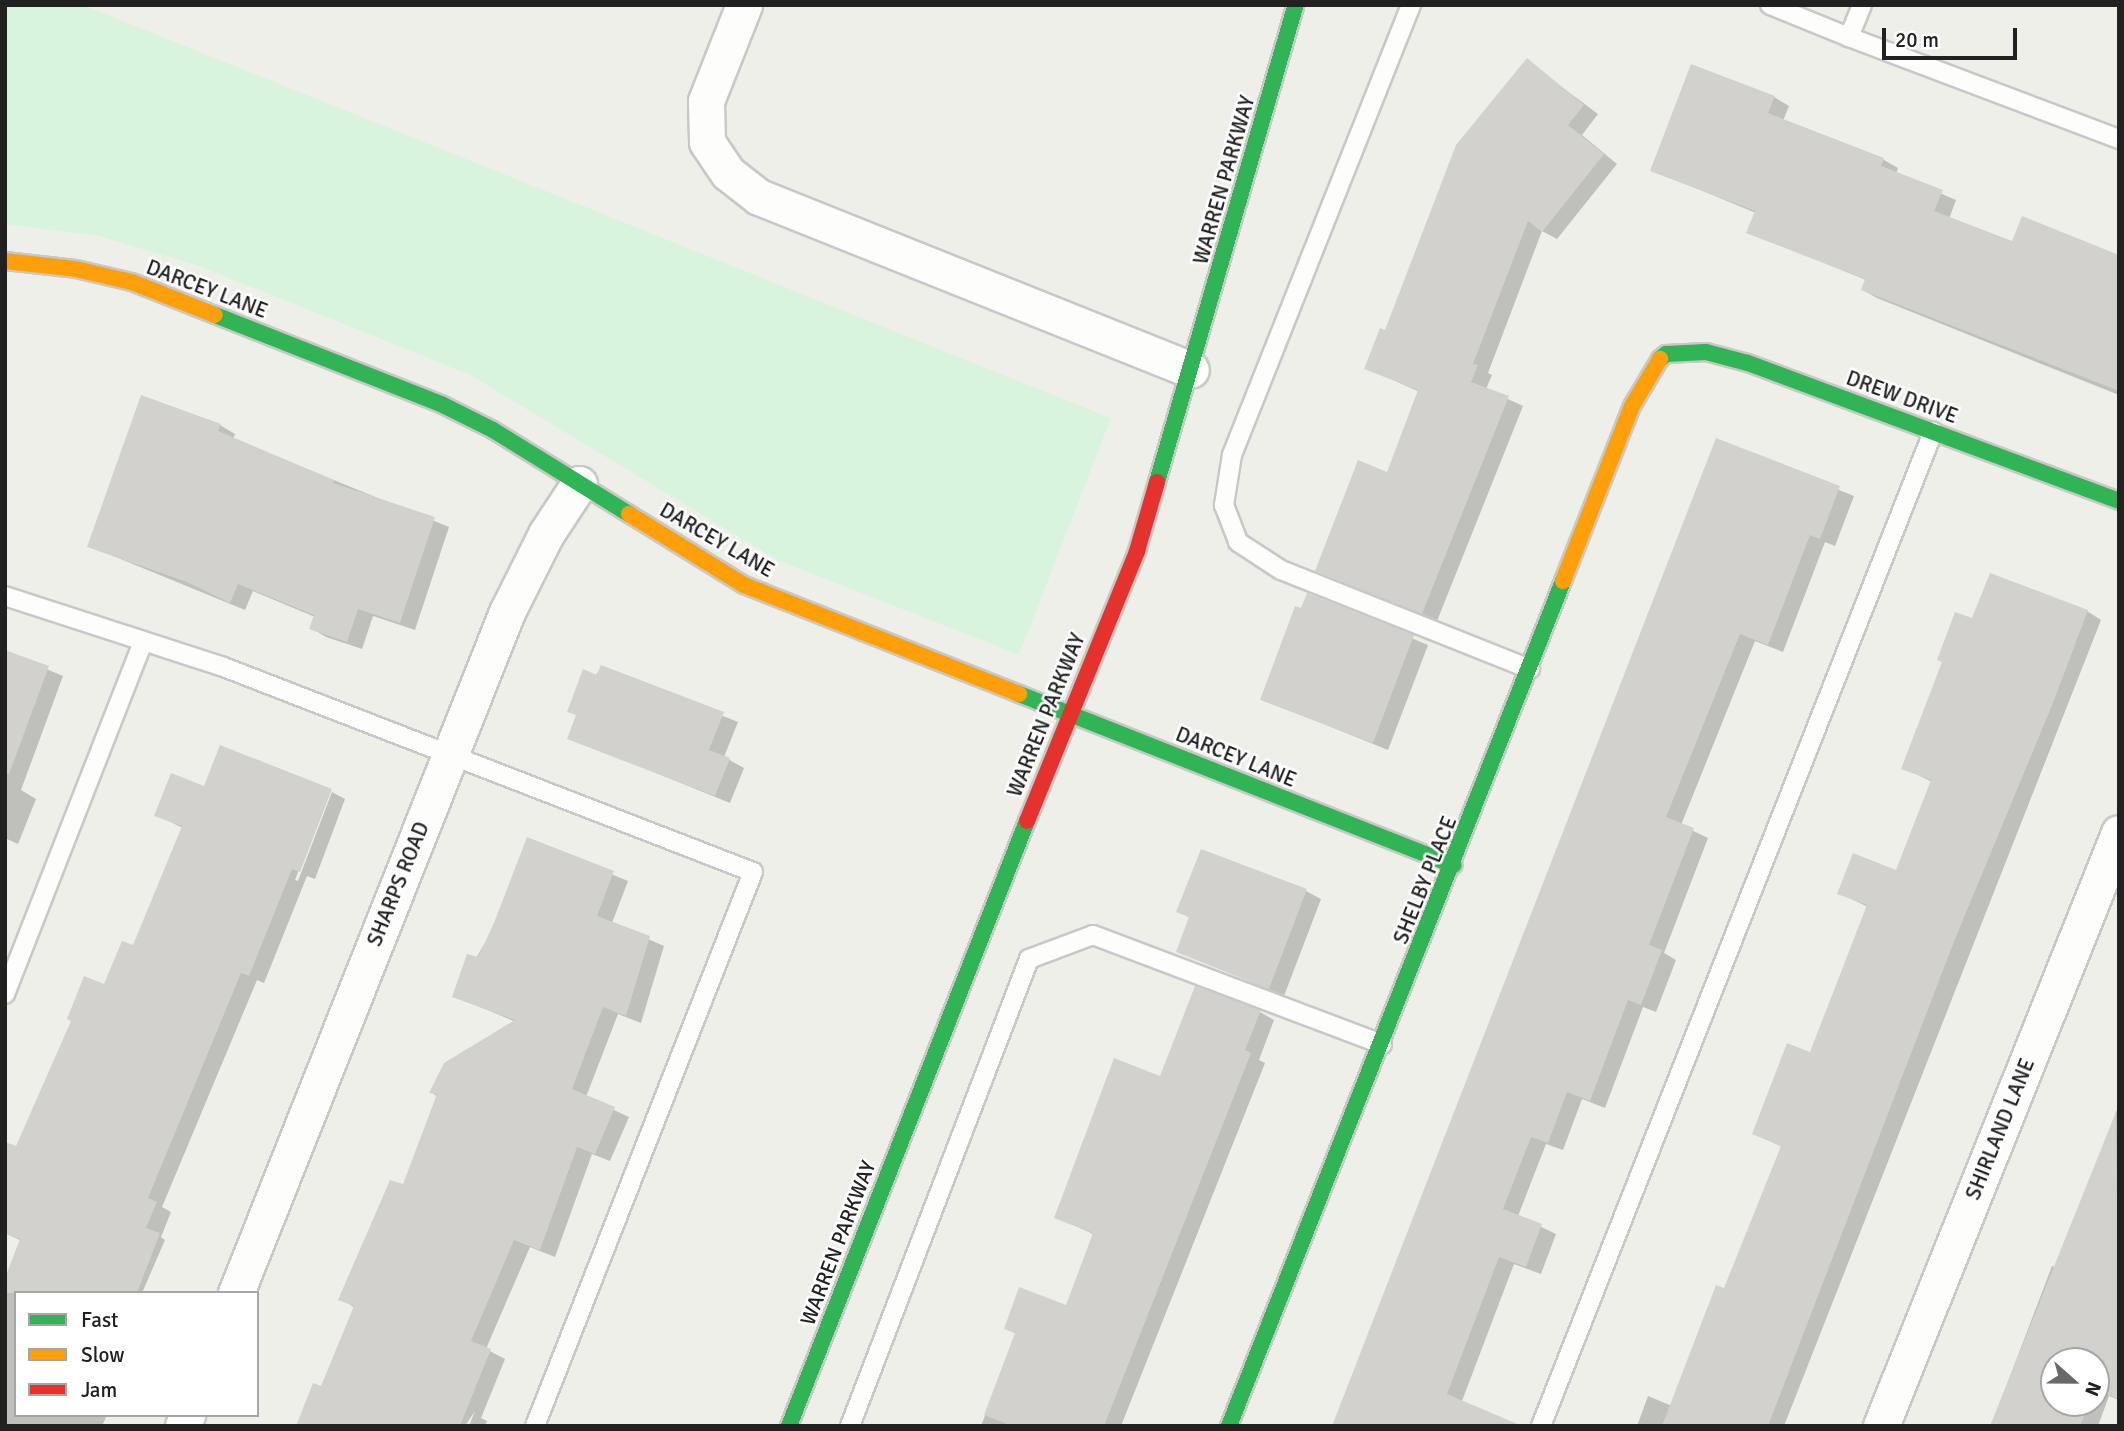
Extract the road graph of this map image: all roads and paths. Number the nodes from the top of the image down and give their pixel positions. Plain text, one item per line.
1 (744, 5) edge
2 (1296, 5) edge
3 (1411, 5) edge
4 (1770, 5) edge
5 (1862, 5) edge
6 (1849, 37) junction
7 (2119, 139) edge
8 (5, 261) edge
9 (1666, 354) joint
10 (1191, 370) junction
11 (1933, 432) junction
12 (579, 484) junction
13 (2119, 501) edge
14 (5, 596) edge
15 (143, 641) junction
16 (1530, 669) junction
17 (1069, 713) junction
18 (451, 753) junction
19 (2119, 833) edge
20 (1454, 866) junction
21 (5, 994) edge
22 (1382, 1044) junction
23 (237, 1291) edge
24 (535, 1426) edge
25 (789, 1426) edge
26 (850, 1426) edge
27 (1229, 1426) edge
28 (1541, 1426) edge
29 (1881, 1426) edge

1 - 10 street
2 - 10 street, WARREN PARKWAY
3 - 16 lane
4 - 6 lane
5 - 6 lane
6 - 7 lane
8 - 12 street, DARCEY LANE
9 - 11 street, DREW DRIVE
9 - 16 street, SHELBY PLACE
10 - 17 street, WARREN PARKWAY
11 - 13 street, DREW DRIVE
11 - 28 lane
12 - 17 street, DARCEY LANE
12 - 18 street, SHARPS ROAD
14 - 15 lane
15 - 18 lane
15 - 21 lane
16 - 20 street, SHELBY PLACE
17 - 20 street, DARCEY LANE
17 - 25 street, WARREN PARKWAY
18 - 23 street, SHARPS ROAD
18 - 24 lane
19 - 29 street, SHIRLAND LANE
20 - 22 street, SHELBY PLACE
22 - 26 lane
22 - 27 street, SHELBY PLACE

